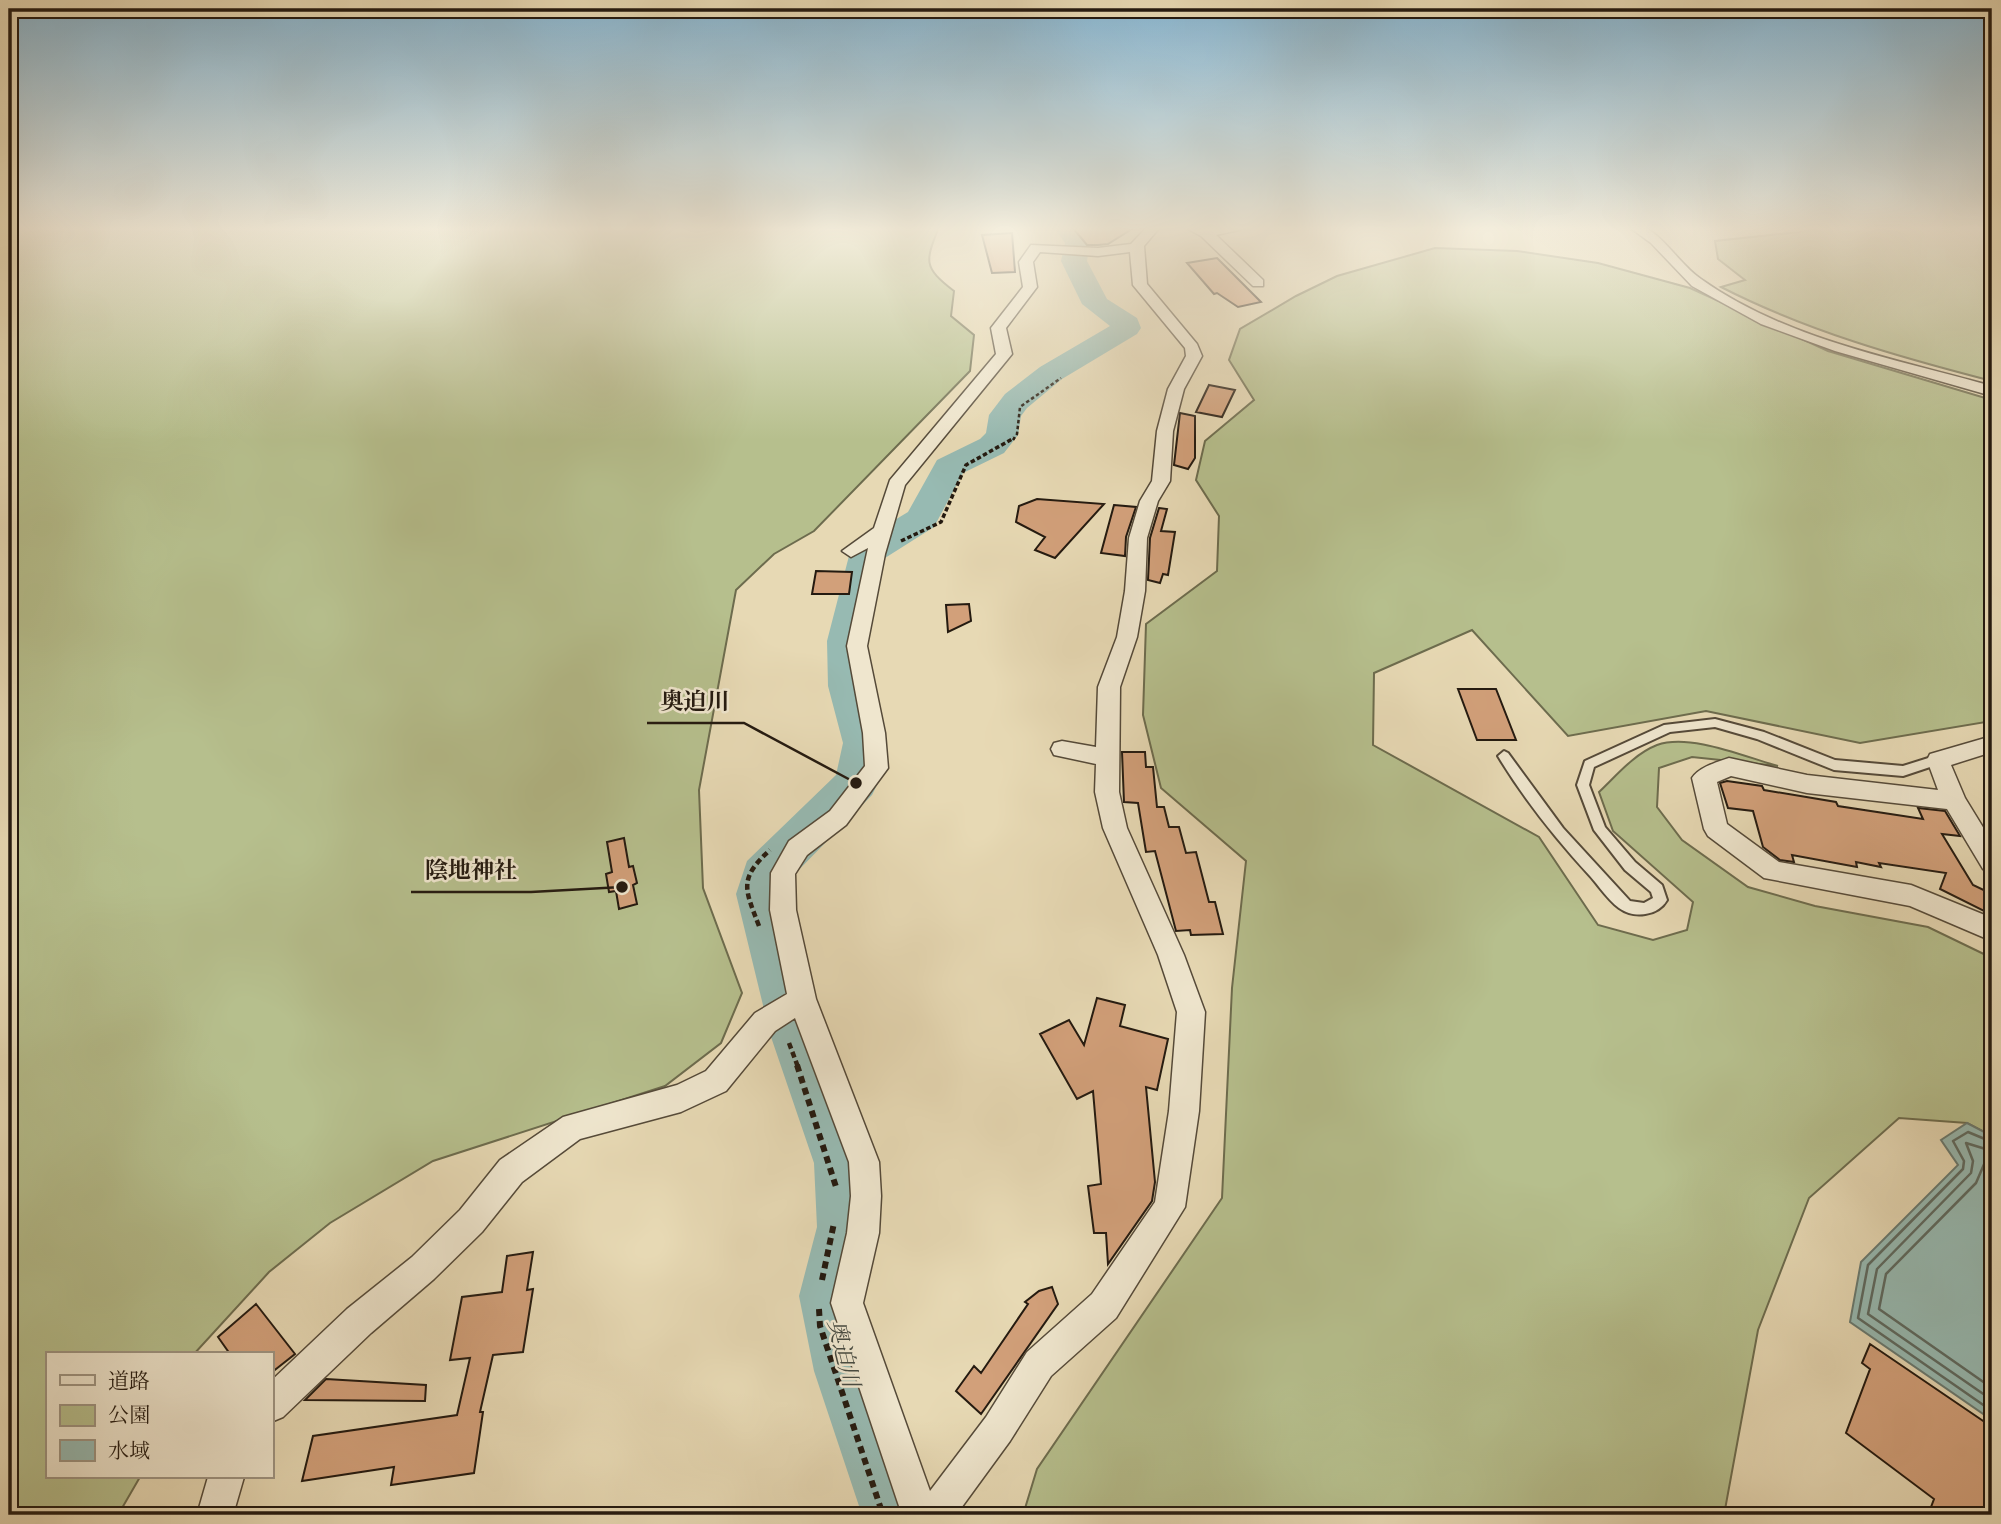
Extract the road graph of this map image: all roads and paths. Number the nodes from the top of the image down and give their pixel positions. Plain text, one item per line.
1 (1021, 298) edge
2 (1151, 298) edge
3 (1725, 298) edge
4 (1061, 378) dead end
5 (1992, 391) edge
6 (880, 541) junction
7 (851, 551) dead end
8 (1992, 744) edge
9 (1062, 749) dead end
10 (1504, 756) dead end
11 (1107, 758) junction
12 (1938, 760) junction
13 (1954, 801) junction
14 (776, 844) dead end
15 (1992, 862) edge
16 (1992, 930) edge
17 (761, 932) dead end
18 (802, 999) junction
19 (273, 1403) edge
20 (226, 1478) edge
21 (215, 1515) edge
22 (920, 1515) edge
23 (934, 1515) edge

1 - 6 street
2 - 11 street
3 - 5 street
4 - 6 path
6 - 7 street
6 - 18 street
8 - 12 street
9 - 11 street
10 - 12 lane
11 - 23 street
12 - 13 street
13 - 15 street
13 - 16 street
14 - 17 path
18 - 19 street
18 - 22 street
20 - 21 street

